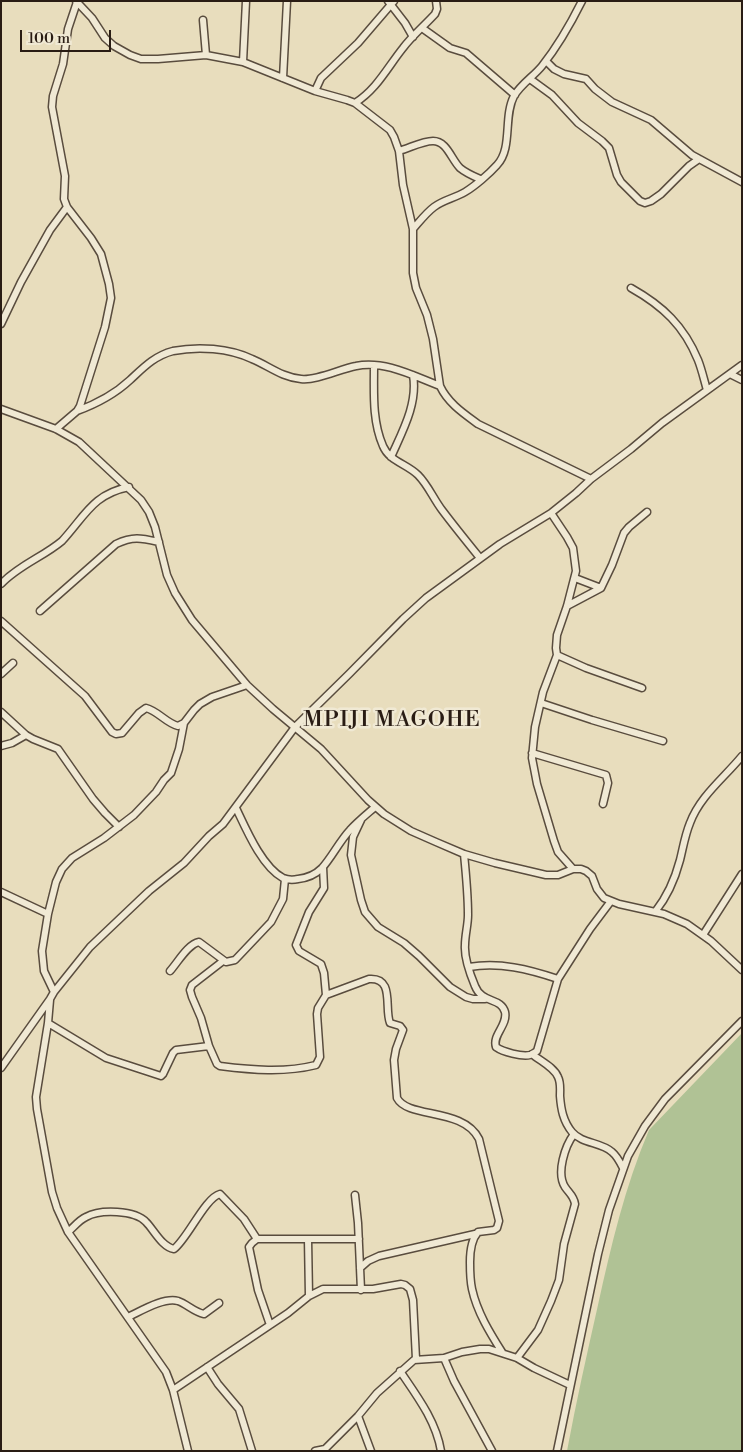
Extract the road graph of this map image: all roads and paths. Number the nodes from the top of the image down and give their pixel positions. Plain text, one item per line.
1 (246, 1) edge
2 (287, 1) edge
3 (436, 1) edge
4 (582, 1) edge
5 (77, 2) edge
6 (391, 2) edge
7 (203, 20) dead end
8 (422, 28) junction
9 (413, 37) junction
10 (206, 55) junction
11 (546, 61) junction
12 (243, 62) junction
13 (283, 78) junction
14 (530, 79) junction
15 (315, 91) junction
16 (514, 95) junction
17 (355, 104) junction
18 (400, 151) junction
19 (699, 159) junction
20 (480, 179) junction
21 (742, 182) edge
22 (67, 207) junction
23 (413, 229) junction
24 (631, 288) dead end
25 (1, 324) edge
26 (742, 365) edge
27 (374, 366) junction
28 (730, 374) junction
29 (413, 376) junction
30 (742, 380) edge
31 (440, 386) junction
32 (707, 390) junction
33 (1, 409) edge
34 (78, 411) junction
35 (56, 429) junction
36 (391, 457) junction
37 (591, 479) junction
38 (129, 487) junction
39 (647, 512) dead end
40 (551, 513) junction
41 (159, 542) junction
42 (480, 558) junction
43 (575, 578) junction
44 (1, 584) edge
45 (601, 588) junction
46 (567, 606) junction
47 (40, 610) dead end
48 (1, 621) edge
49 (557, 656) junction
50 (13, 663) dead end
51 (1, 674) edge
52 (247, 685) junction
53 (642, 688) dead end
54 (541, 703) junction
55 (2, 713) edge
56 (184, 723) junction
57 (295, 727) junction
58 (26, 735) junction
59 (663, 741) dead end
60 (1, 746) edge
61 (532, 753) junction
62 (742, 756) edge
63 (603, 804) dead end
64 (376, 807) junction
65 (236, 808) junction
66 (361, 820) junction
67 (119, 827) junction
68 (464, 854) junction
69 (323, 867) junction
70 (574, 869) junction
71 (742, 874) edge
72 (285, 879) junction
73 (1, 892) edge
74 (611, 901) junction
75 (655, 912) junction
76 (48, 914) junction
77 (702, 935) junction
78 (223, 961) junction
79 (469, 967) junction
80 (742, 970) edge
81 (170, 971) dead end
82 (558, 978) junction
83 (54, 992) junction
84 (326, 995) junction
85 (50, 999) junction
86 (485, 999) junction
87 (742, 1021) edge
88 (48, 1024) junction
89 (209, 1046) junction
90 (532, 1054) junction
91 (1, 1068) edge
92 (574, 1134) junction
93 (623, 1168) junction
94 (355, 1194) dead end
95 (68, 1232) junction
96 (475, 1234) junction
97 (257, 1239) junction
98 (308, 1239) junction
99 (359, 1239) junction
100 (360, 1268) junction
101 (361, 1290) junction
102 (309, 1296) junction
103 (220, 1303) dead end
104 (128, 1317) junction
105 (270, 1325) junction
106 (502, 1352) junction
107 (444, 1358) junction
108 (517, 1358) junction
109 (416, 1359) junction
110 (207, 1367) junction
111 (400, 1372) junction
112 (570, 1385) junction
113 (173, 1390) junction
114 (358, 1416) junction
115 (188, 1451) edge
116 (252, 1451) edge
117 (315, 1451) edge
118 (371, 1451) edge
119 (441, 1451) edge
120 (492, 1451) edge
121 (557, 1451) edge

1 - 12 street
2 - 13 street
3 - 8 street
4 - 11 street
5 - 10 street
5 - 22 street
6 - 9 street
6 - 15 street
7 - 10 street
8 - 9 street
8 - 16 street
9 - 17 street
10 - 12 street
11 - 14 street
11 - 19 street
12 - 13 street
13 - 15 street
14 - 16 street
14 - 19 street
15 - 17 street
16 - 20 street
17 - 18 street
18 - 20 street
18 - 23 street
19 - 21 street
20 - 23 street
22 - 25 street
22 - 34 street
23 - 31 street
24 - 32 street
26 - 28 street
27 - 29 street
27 - 34 street
27 - 36 street
28 - 30 street
28 - 32 street
29 - 31 street
29 - 36 street
31 - 37 street
32 - 37 street
33 - 35 street
34 - 35 street
35 - 38 street
36 - 42 street
37 - 40 street
38 - 41 street
38 - 44 street
39 - 45 street
40 - 42 street
40 - 43 street
41 - 47 street
41 - 52 street
42 - 57 street
43 - 45 street
43 - 46 street
45 - 46 street
46 - 49 street
48 - 56 street
49 - 53 street
49 - 54 street
50 - 51 street
52 - 56 street
52 - 57 street
54 - 59 street
54 - 61 street
55 - 58 street
56 - 67 street
57 - 64 street
57 - 65 street
58 - 60 street
58 - 67 street
61 - 63 street
61 - 70 street
62 - 75 street
64 - 66 street
64 - 68 street
65 - 72 street
65 - 83 street
66 - 69 street
66 - 86 street
67 - 76 street
68 - 70 street
68 - 79 street
69 - 72 street
69 - 84 street
70 - 74 street
71 - 77 street
72 - 78 street
73 - 76 street
74 - 75 street
74 - 82 street
75 - 77 street
76 - 83 street
77 - 80 street
78 - 81 street
78 - 89 street
79 - 82 street
79 - 86 street
82 - 90 street
83 - 85 street
84 - 89 street
84 - 96 street
85 - 88 street
85 - 91 street
86 - 90 street
87 - 93 street
88 - 89 street
88 - 95 street
90 - 92 street
92 - 93 street
92 - 108 street
93 - 112 street
94 - 99 street
95 - 97 street
95 - 104 street
96 - 100 street
96 - 106 street
97 - 98 street
97 - 105 street
98 - 99 street
98 - 102 street
99 - 100 street
100 - 101 street
101 - 102 street
101 - 109 street
102 - 105 street
103 - 104 street
104 - 113 street
105 - 110 street
106 - 107 street
106 - 108 street
107 - 109 street
107 - 120 street
108 - 112 street
109 - 111 street
110 - 113 street
110 - 116 street
111 - 114 street
111 - 119 street
112 - 121 street
113 - 115 street
114 - 117 street
114 - 118 street

